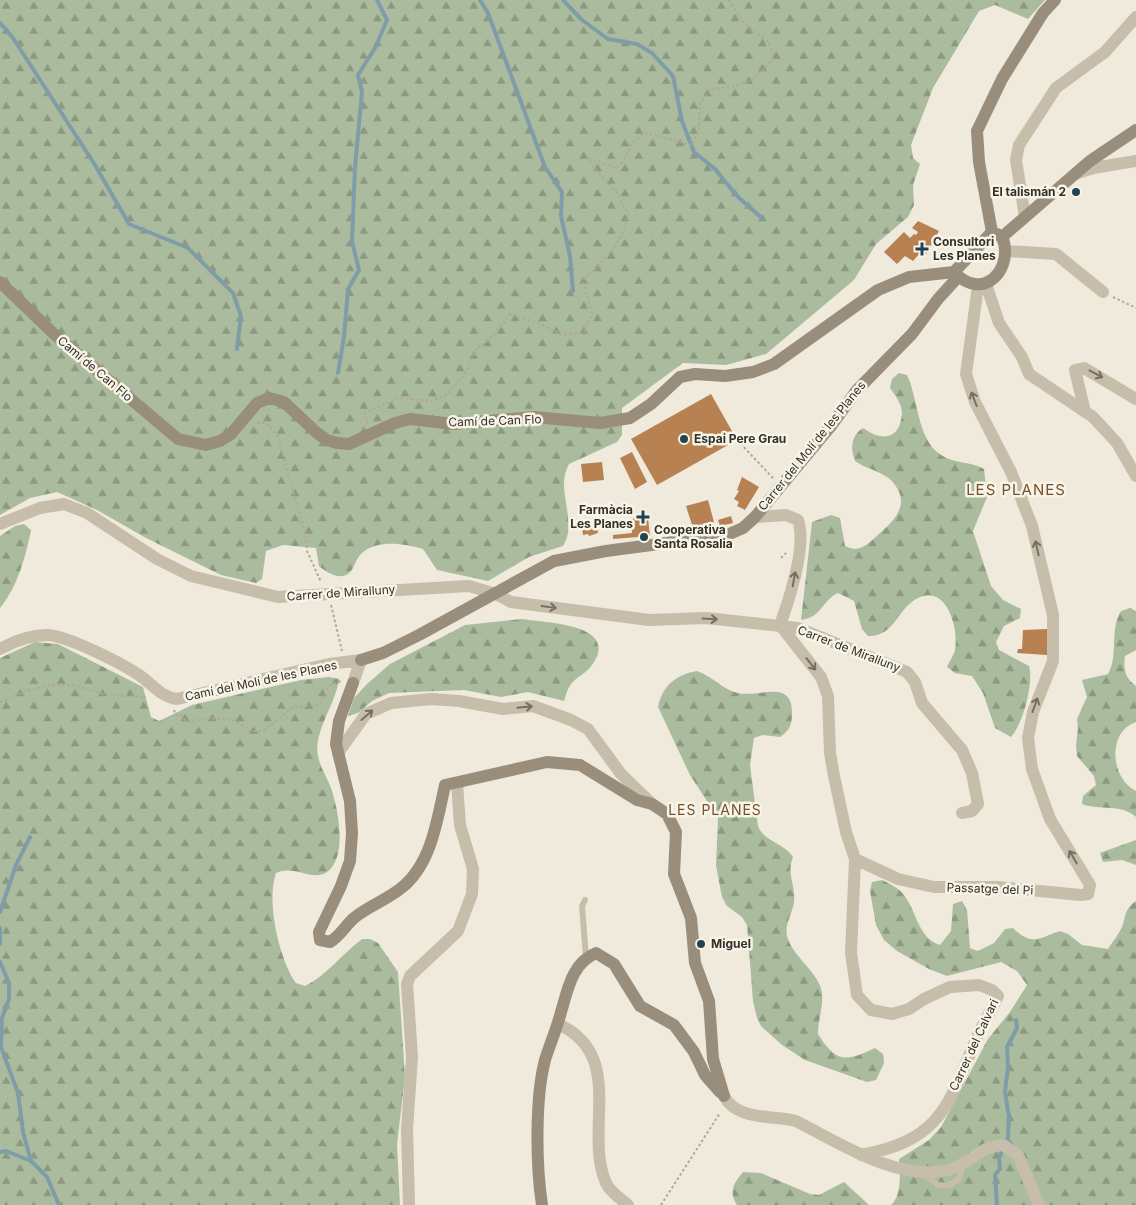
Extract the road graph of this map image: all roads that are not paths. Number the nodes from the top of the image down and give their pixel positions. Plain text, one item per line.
1 (1054, 0) edge
2 (1136, 17) edge
3 (1136, 130) edge
4 (1136, 161) edge
5 (1075, 174) junction
6 (1025, 216) junction
7 (997, 234) junction
8 (1006, 251) junction
9 (956, 274) junction
10 (0, 282) edge
11 (982, 285) junction
12 (1103, 292) road end
13 (1136, 399) edge
14 (1085, 412) junction
15 (1136, 476) edge
16 (755, 517) junction
17 (0, 524) edge
18 (499, 595) junction
19 (780, 625) junction
20 (0, 649) edge
21 (361, 660) junction
22 (338, 754) junction
23 (457, 783) junction
24 (652, 804) junction
25 (962, 813) dead end
26 (855, 859) junction
27 (585, 900) dead end
28 (586, 957) junction
29 (558, 1024) junction
30 (725, 1099) junction
31 (861, 1155) junction
32 (409, 1205) edge
33 (542, 1205) edge
34 (628, 1205) edge
35 (1039, 1205) edge

1 - 7 street
2 - 6 street
3 - 5 street, Carrer del Molí de les Planes
4 - 5 street
5 - 6 street, Carrer del Molí de les Planes
6 - 7 street, Carrer del Molí de les Planes
7 - 8 street
7 - 9 street, Carrer del Molí de les Planes
8 - 11 street
8 - 12 street
9 - 10 street, Camí de Can Flo
9 - 11 street
9 - 16 street, Carrer del Molí de les Planes
11 - 14 street
26 -> 11 street, Passatge del Pi
14 -> 13 street
14 - 15 street
16 - 18 street, Carrer del Molí de les Planes
19 -> 16 street
17 - 18 street, Carrer de Miralluny
18 -> 19 street, Carrer de Miralluny
18 - 21 street, Camí del Molí de les Planes
19 - 25 street, Carrer de Miralluny
19 -> 26 street
20 - 21 street, Camí del Molí de les Planes
21 - 22 street
22 - 23 street
22 -> 24 street
23 - 24 street
23 - 32 street
24 - 30 street
26 - 31 street, Carrer del Calvari
27 - 28 lane
28 - 29 street
28 - 30 street
29 - 33 street
29 - 34 street
30 - 31 street
31 - 35 street

